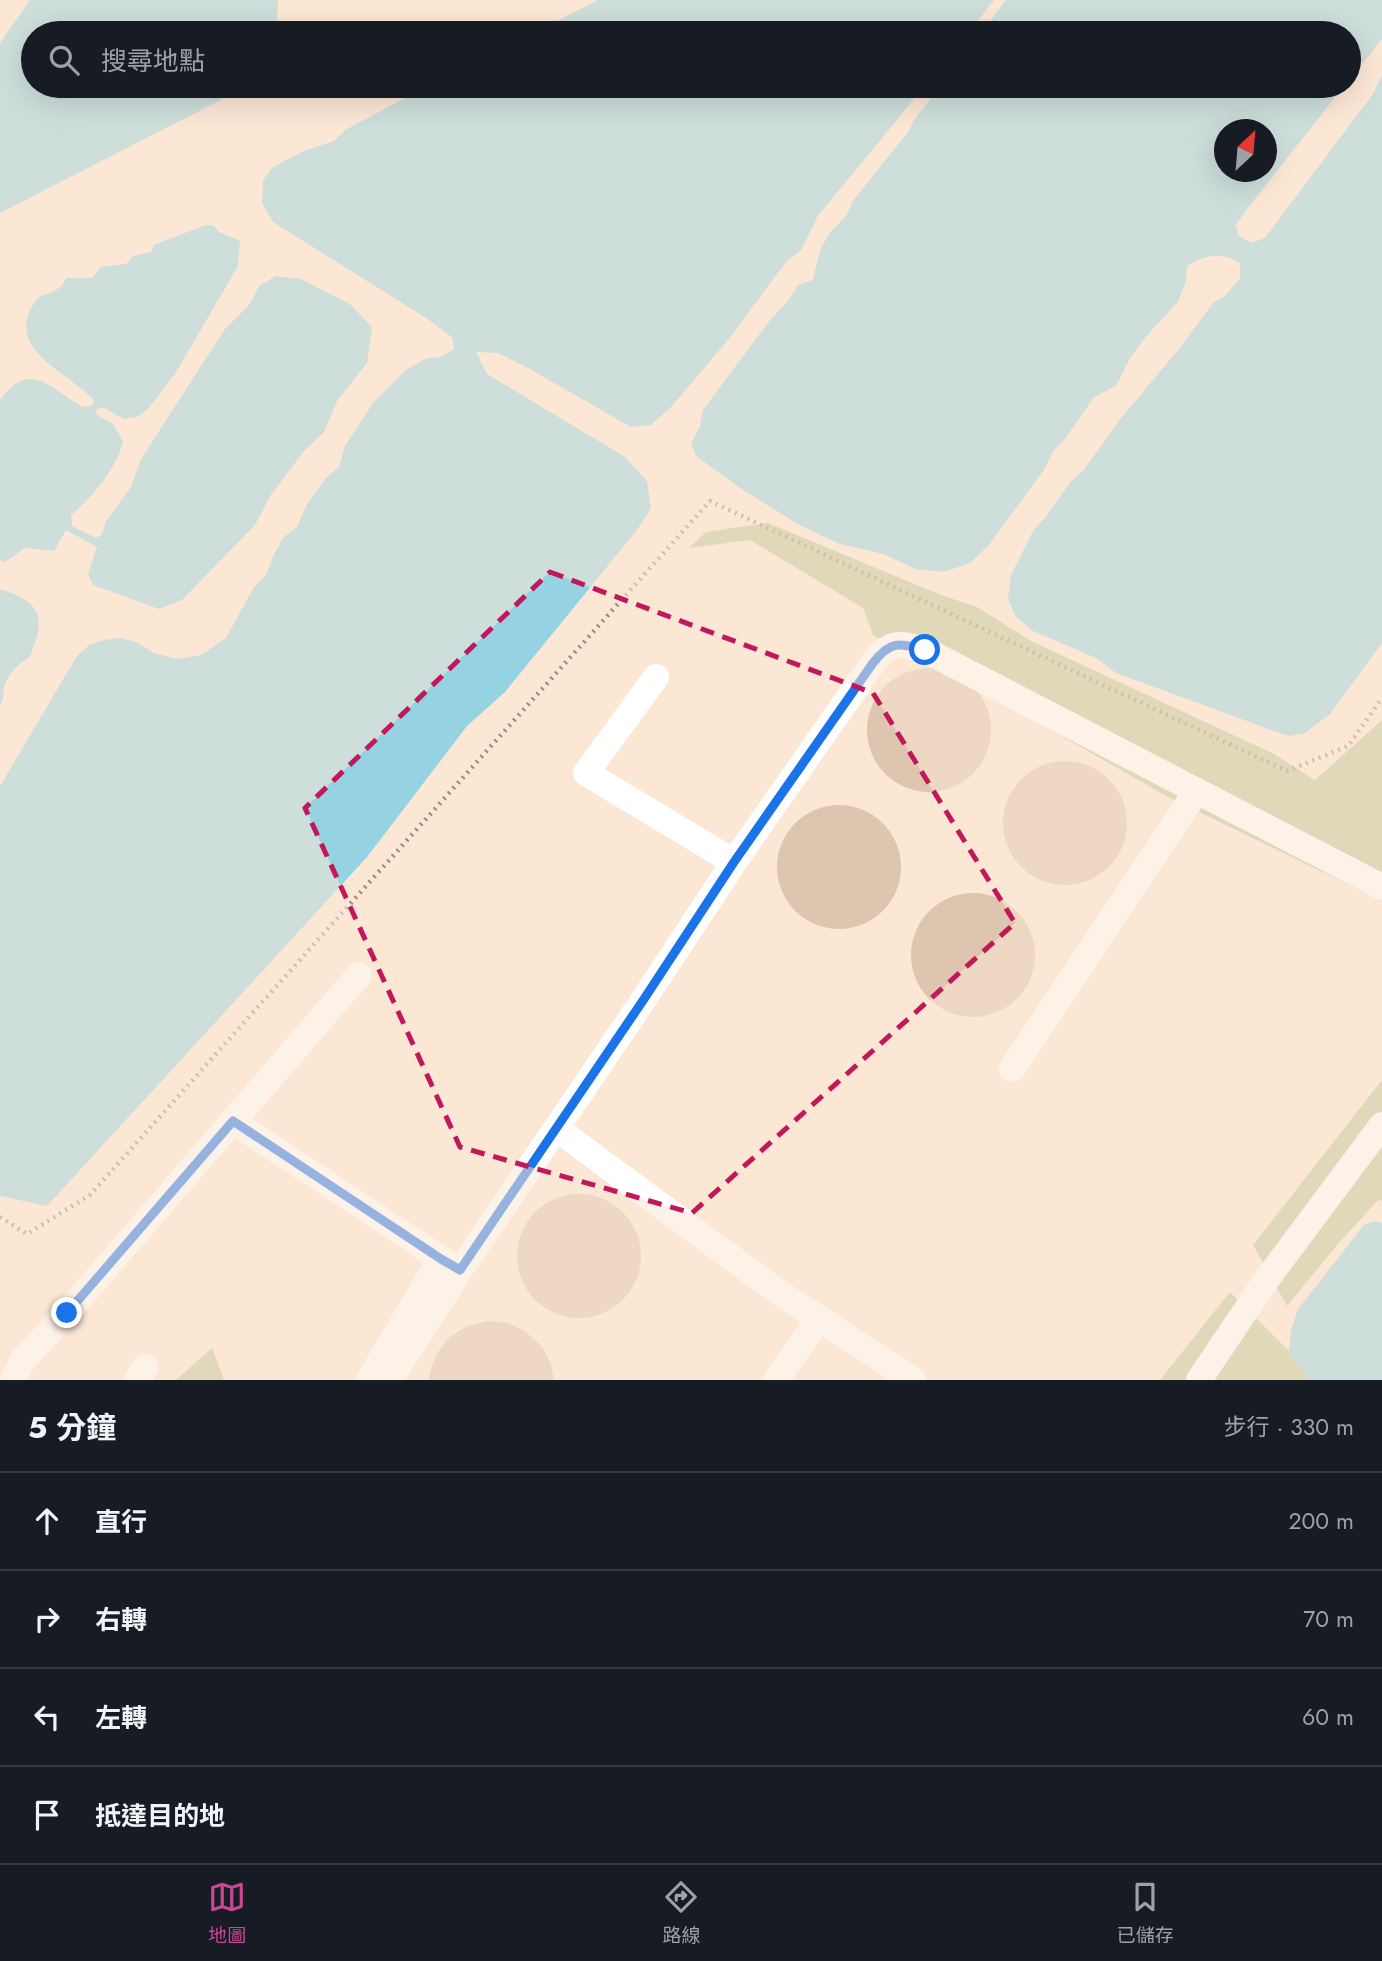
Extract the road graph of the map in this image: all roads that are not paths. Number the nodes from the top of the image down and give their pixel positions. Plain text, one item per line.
1 (656, 677) dead end
2 (1196, 792) junction
3 (734, 862) junction
4 (1382, 887) edge
5 (359, 975) dead end
6 (1012, 1069) dead end
7 (233, 1121) junction
8 (1382, 1125) edge
9 (557, 1129) junction
10 (451, 1265) junction
11 (818, 1320) junction
12 (13, 1380) edge
13 (369, 1380) edge
14 (390, 1380) edge
15 (776, 1380) edge
16 (913, 1380) edge
17 (1199, 1380) edge

1 - 3 lane
2 - 3 lane
2 - 4 lane
2 - 6 lane
3 - 9 lane
5 - 7 lane
7 - 10 lane
7 - 12 lane
8 - 17 lane
9 - 10 lane
9 - 11 lane
10 - 13 lane
10 - 14 lane
11 - 15 lane
11 - 16 lane

